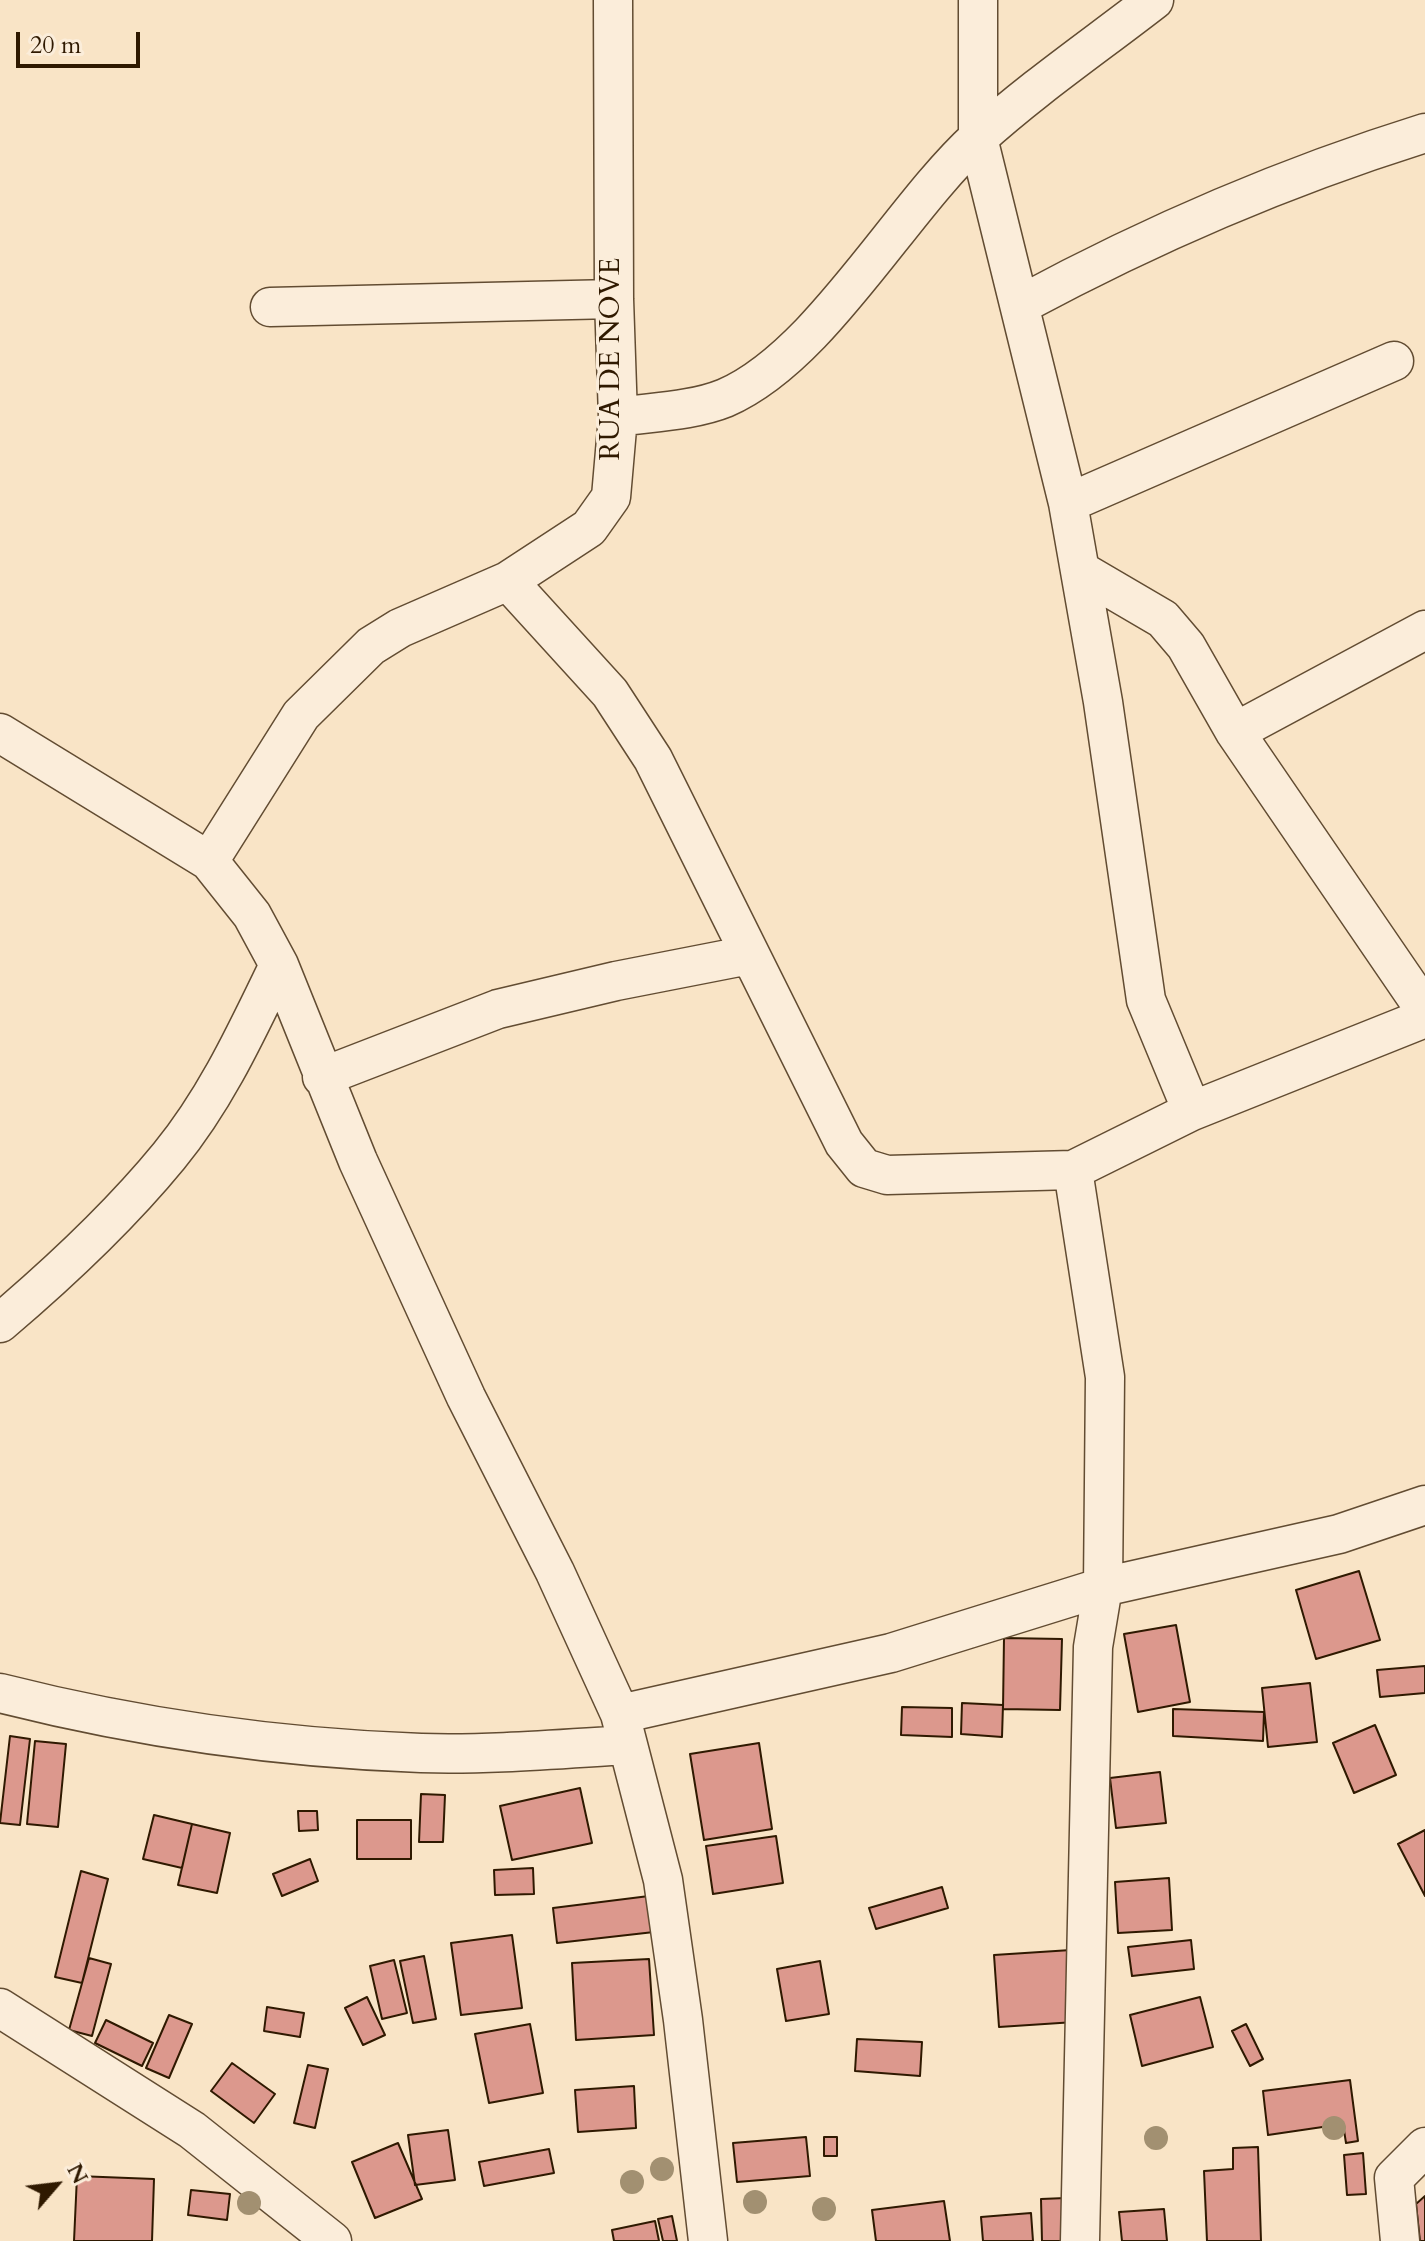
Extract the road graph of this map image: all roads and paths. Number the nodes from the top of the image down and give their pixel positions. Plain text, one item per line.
1 (613, 0) edge
2 (978, 0) edge
3 (1154, 0) edge
4 (1425, 133) edge
5 (978, 138) junction
6 (614, 299) junction
7 (1022, 304) junction
8 (270, 307) dead end
9 (1394, 361) dead end
10 (618, 417) junction
11 (1068, 503) junction
12 (1081, 571) junction
13 (508, 581) junction
14 (1425, 630) edge
15 (1235, 732) junction
16 (0, 733) edge
17 (209, 861) junction
18 (749, 955) junction
19 (279, 965) junction
20 (1425, 1010) edge
21 (1425, 1018) edge
22 (322, 1077) junction
23 (1192, 1111) junction
24 (1073, 1170) junction
25 (0, 1323) edge
26 (1421, 1517) edge
27 (1103, 1587) junction
28 (0, 1693) edge
29 (624, 1730) junction
30 (0, 2008) edge
31 (1425, 2147) edge
32 (332, 2241) edge
33 (708, 2241) edge
34 (1080, 2241) edge
35 (1400, 2241) edge

1 - 6 street, RUA DE NOVE
2 - 5 street
3 - 5 street
4 - 7 street
5 - 7 street
5 - 10 street
6 - 8 street
6 - 10 street, RUA DE NOVE
7 - 11 street
9 - 11 street
10 - 13 street, RUA DE NOVE
11 - 12 street
12 - 15 street
12 - 23 street
13 - 17 street, RUA DE NOVE
13 - 18 street
14 - 15 street
15 - 20 street
16 - 17 street
17 - 19 street
18 - 22 street
18 - 24 street
19 - 22 street
19 - 25 street
21 - 23 street
22 - 29 street
23 - 24 street
24 - 27 street
26 - 27 street
27 - 29 street
27 - 34 street
28 - 29 street
29 - 33 street
30 - 32 street
31 - 35 street

